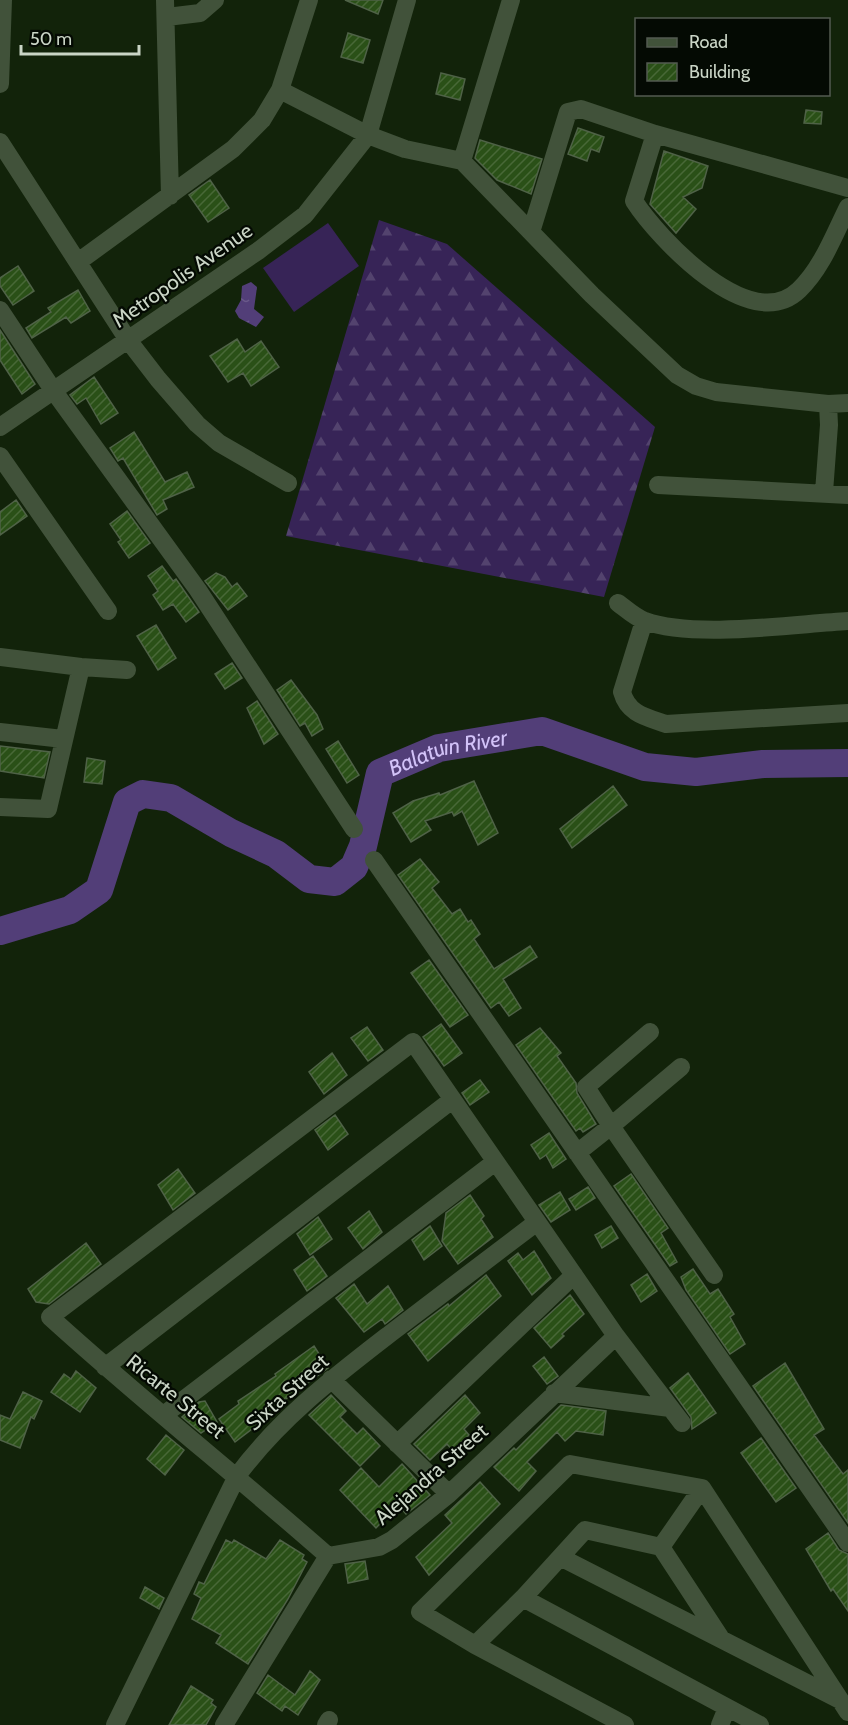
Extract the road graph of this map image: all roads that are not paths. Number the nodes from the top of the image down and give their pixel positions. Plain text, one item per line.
1 (3, 0) edge
2 (215, 0) edge
3 (309, 0) edge
4 (407, 0) edge
5 (511, 0) edge
6 (166, 8) edge
7 (0, 84) edge
8 (280, 90) junction
9 (655, 134) junction
10 (368, 135) junction
11 (0, 142) edge
12 (462, 161) junction
13 (848, 188) edge
14 (170, 196) junction
15 (848, 207) edge
16 (531, 232) junction
17 (78, 262) junction
18 (0, 310) edge
19 (128, 340) junction
20 (53, 390) junction
21 (847, 401) edge
22 (828, 404) junction
23 (0, 427) edge
24 (0, 456) edge
25 (288, 483) dead end
26 (658, 485) dead end
27 (824, 492) junction
28 (848, 495) edge
29 (618, 603) dead end
30 (108, 611) dead end
31 (644, 621) junction
32 (848, 621) edge
33 (0, 657) edge
34 (81, 667) junction
35 (127, 670) dead end
36 (848, 712) edge
37 (0, 732) edge
38 (63, 739) junction
39 (0, 807) edge
40 (354, 829) dead end
41 (374, 860) dead end
42 (650, 1032) dead end
43 (681, 1067) dead end
44 (452, 1100) junction
45 (611, 1126) junction
46 (577, 1153) junction
47 (495, 1162) junction
48 (537, 1221) junction
49 (574, 1275) junction
50 (714, 1275) dead end
51 (616, 1336) junction
52 (105, 1367) junction
53 (331, 1379) junction
54 (554, 1393) junction
55 (670, 1408) junction
56 (165, 1414) junction
57 (682, 1423) dead end
58 (397, 1444) junction
59 (237, 1476) junction
60 (702, 1488) junction
61 (449, 1494) junction
62 (848, 1544) edge
63 (661, 1548) junction
64 (328, 1556) junction
65 (562, 1558) junction
66 (523, 1598) junction
67 (720, 1637) junction
68 (475, 1645) junction
69 (845, 1706) edge
70 (727, 1708) junction
71 (115, 1725) edge
72 (224, 1725) edge
73 (625, 1725) edge
74 (720, 1725) edge
75 (760, 1725) edge

1 - 7 street
2 - 6 street
3 - 8 street
4 - 10 street
5 - 12 street
6 - 14 street
8 - 10 street
8 - 14 street
9 - 13 street
9 - 15 street
9 - 16 street
10 - 12 street
10 - 19 street, Metropolis Avenue
11 - 17 street
12 - 16 street
14 - 17 street
16 - 22 street
17 - 19 street
18 - 20 street
19 - 20 street, Metropolis Avenue
19 - 25 street
20 - 23 street, Metropolis Avenue
20 - 40 street
21 - 22 street
22 - 27 street
24 - 30 street
26 - 27 street
27 - 28 street
29 - 31 street
31 - 32 street
31 - 36 street
33 - 34 street
34 - 35 street
34 - 38 street
37 - 38 street
38 - 39 street
41 - 46 street
42 - 45 street
43 - 45 street
44 - 47 street
44 - 52 street
44 - 52 street, Ricarte Street
45 - 46 street
45 - 50 street
46 - 62 street
47 - 48 street
47 - 56 street
48 - 49 street
48 - 53 street, Sixta Street
49 - 51 street
49 - 58 street
51 - 54 street, Alejandra Street
51 - 55 street
52 - 56 street, Ricarte Street
53 - 58 street
53 - 59 street, Sixta Street
54 - 55 street
54 - 61 street, Alejandra Street
55 - 57 street
56 - 59 street, Ricarte Street
58 - 61 street
59 - 64 street, Ricarte Street
59 - 71 street, Sixta Street
60 - 63 street
60 - 68 street
60 - 69 street
61 - 64 street, Alejandra Street
63 - 65 street
63 - 67 street
64 - 72 street
65 - 66 street
65 - 67 street
66 - 68 street
66 - 70 street
67 - 69 street
68 - 73 street
70 - 74 street
70 - 75 street

